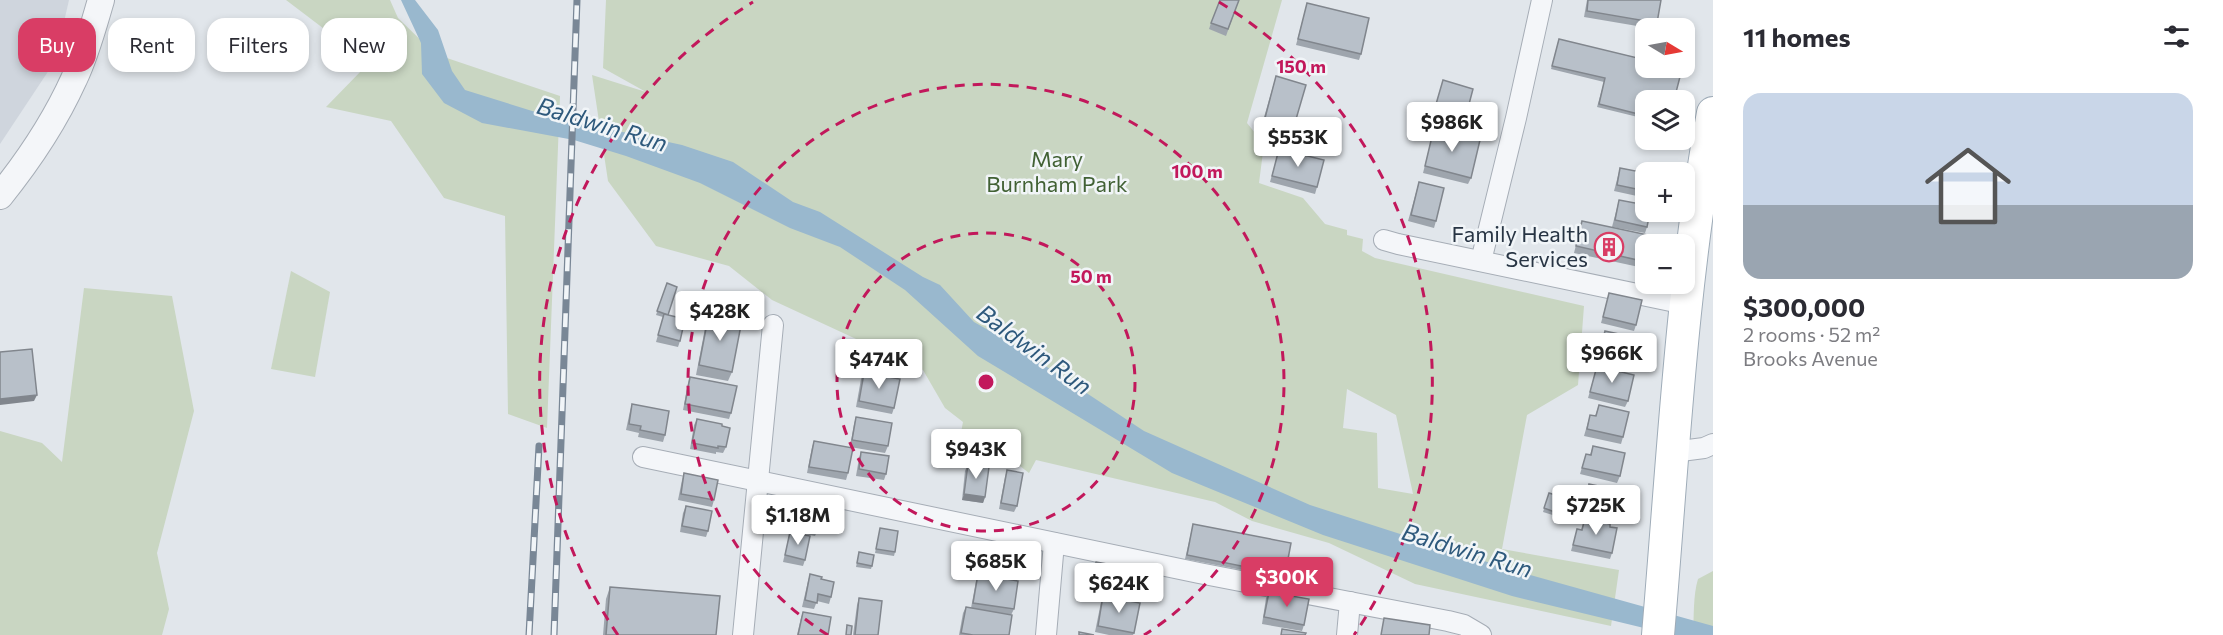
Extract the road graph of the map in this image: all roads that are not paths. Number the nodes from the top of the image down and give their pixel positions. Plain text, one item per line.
1 (101, 0) edge
2 (1542, 0) edge
3 (1713, 113) edge
4 (0, 196) edge
5 (1384, 240) dead end
6 (1481, 261) junction
7 (1685, 304) junction
8 (773, 325) dead end
9 (1713, 444) edge
10 (1673, 452) junction
11 (643, 457) dead end
12 (757, 481) junction
13 (1054, 543) junction
14 (1350, 602) junction
15 (743, 635) edge
16 (1046, 635) edge
17 (1347, 635) edge
18 (1481, 635) edge
19 (1658, 635) edge

1 - 4 street
2 - 6 street
3 - 7 main road
5 - 6 street
6 - 7 street
7 - 10 main road
8 - 12 street
9 - 10 street
10 - 19 main road
11 - 12 street
12 - 13 street
12 - 15 street
13 - 14 street
13 - 16 street
14 - 17 street
14 - 18 street

